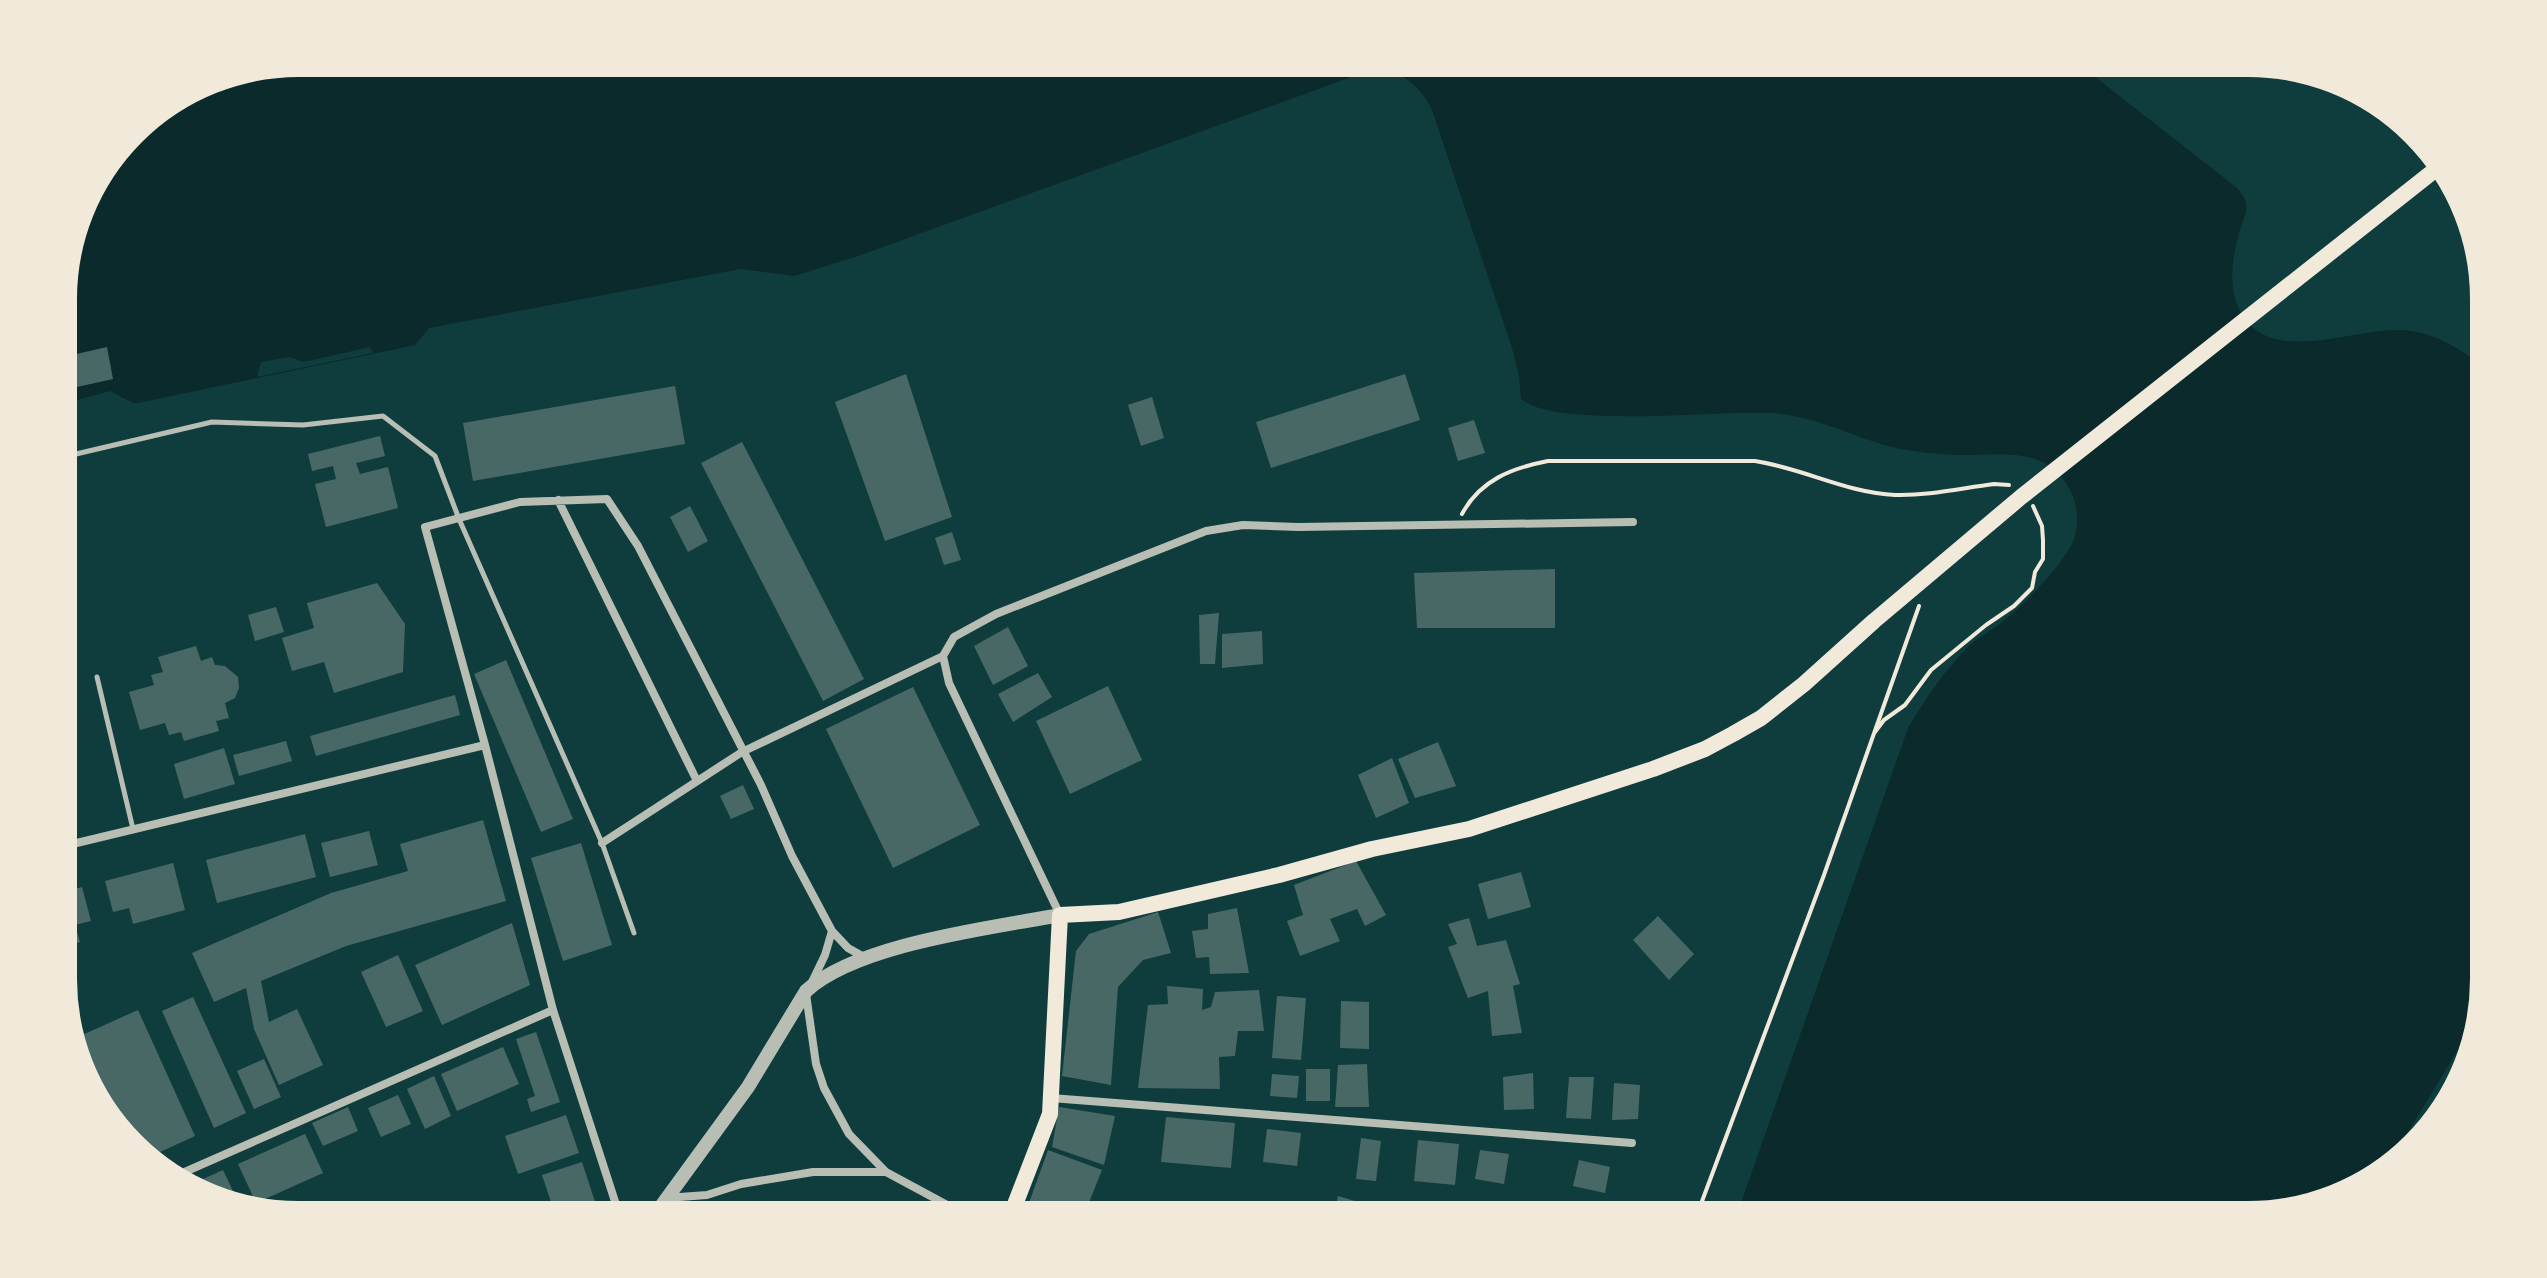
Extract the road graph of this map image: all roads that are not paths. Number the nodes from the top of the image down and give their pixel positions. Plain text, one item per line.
1 (2435, 170) edge
2 (72, 455) edge
3 (558, 500) junction
4 (459, 519) junction
5 (1633, 522) dead end
6 (943, 656) junction
7 (97, 677) dead end
8 (485, 745) junction
9 (742, 752) junction
10 (697, 781) junction
11 (133, 829) junction
12 (602, 843) junction
13 (72, 844) edge
14 (1060, 915) junction
15 (832, 931) junction
16 (634, 933) dead end
17 (874, 956) junction
18 (806, 991) junction
19 (553, 1010) junction
20 (1051, 1098) junction
21 (1632, 1143) dead end
22 (886, 1172) junction
23 (181, 1173) edge
24 (666, 1198) junction
25 (616, 1206) edge
26 (661, 1206) edge
27 (949, 1206) edge
28 (1014, 1206) edge

1 - 14 main road
2 - 4 lane
3 - 4 street
3 - 9 street
3 - 10 street
4 - 8 street
4 - 12 lane
5 - 6 street
6 - 9 street
6 - 14 street
7 - 11 lane
8 - 11 street
8 - 19 street
9 - 10 street
9 - 15 street
10 - 12 street
11 - 13 street
12 - 16 lane
14 - 17 street
14 - 20 main road
15 - 17 street
15 - 18 street
17 - 18 street
18 - 22 street
18 - 24 street
19 - 23 street
19 - 25 street
20 - 21 street
20 - 28 main road
22 - 24 street
22 - 27 street
24 - 26 street

